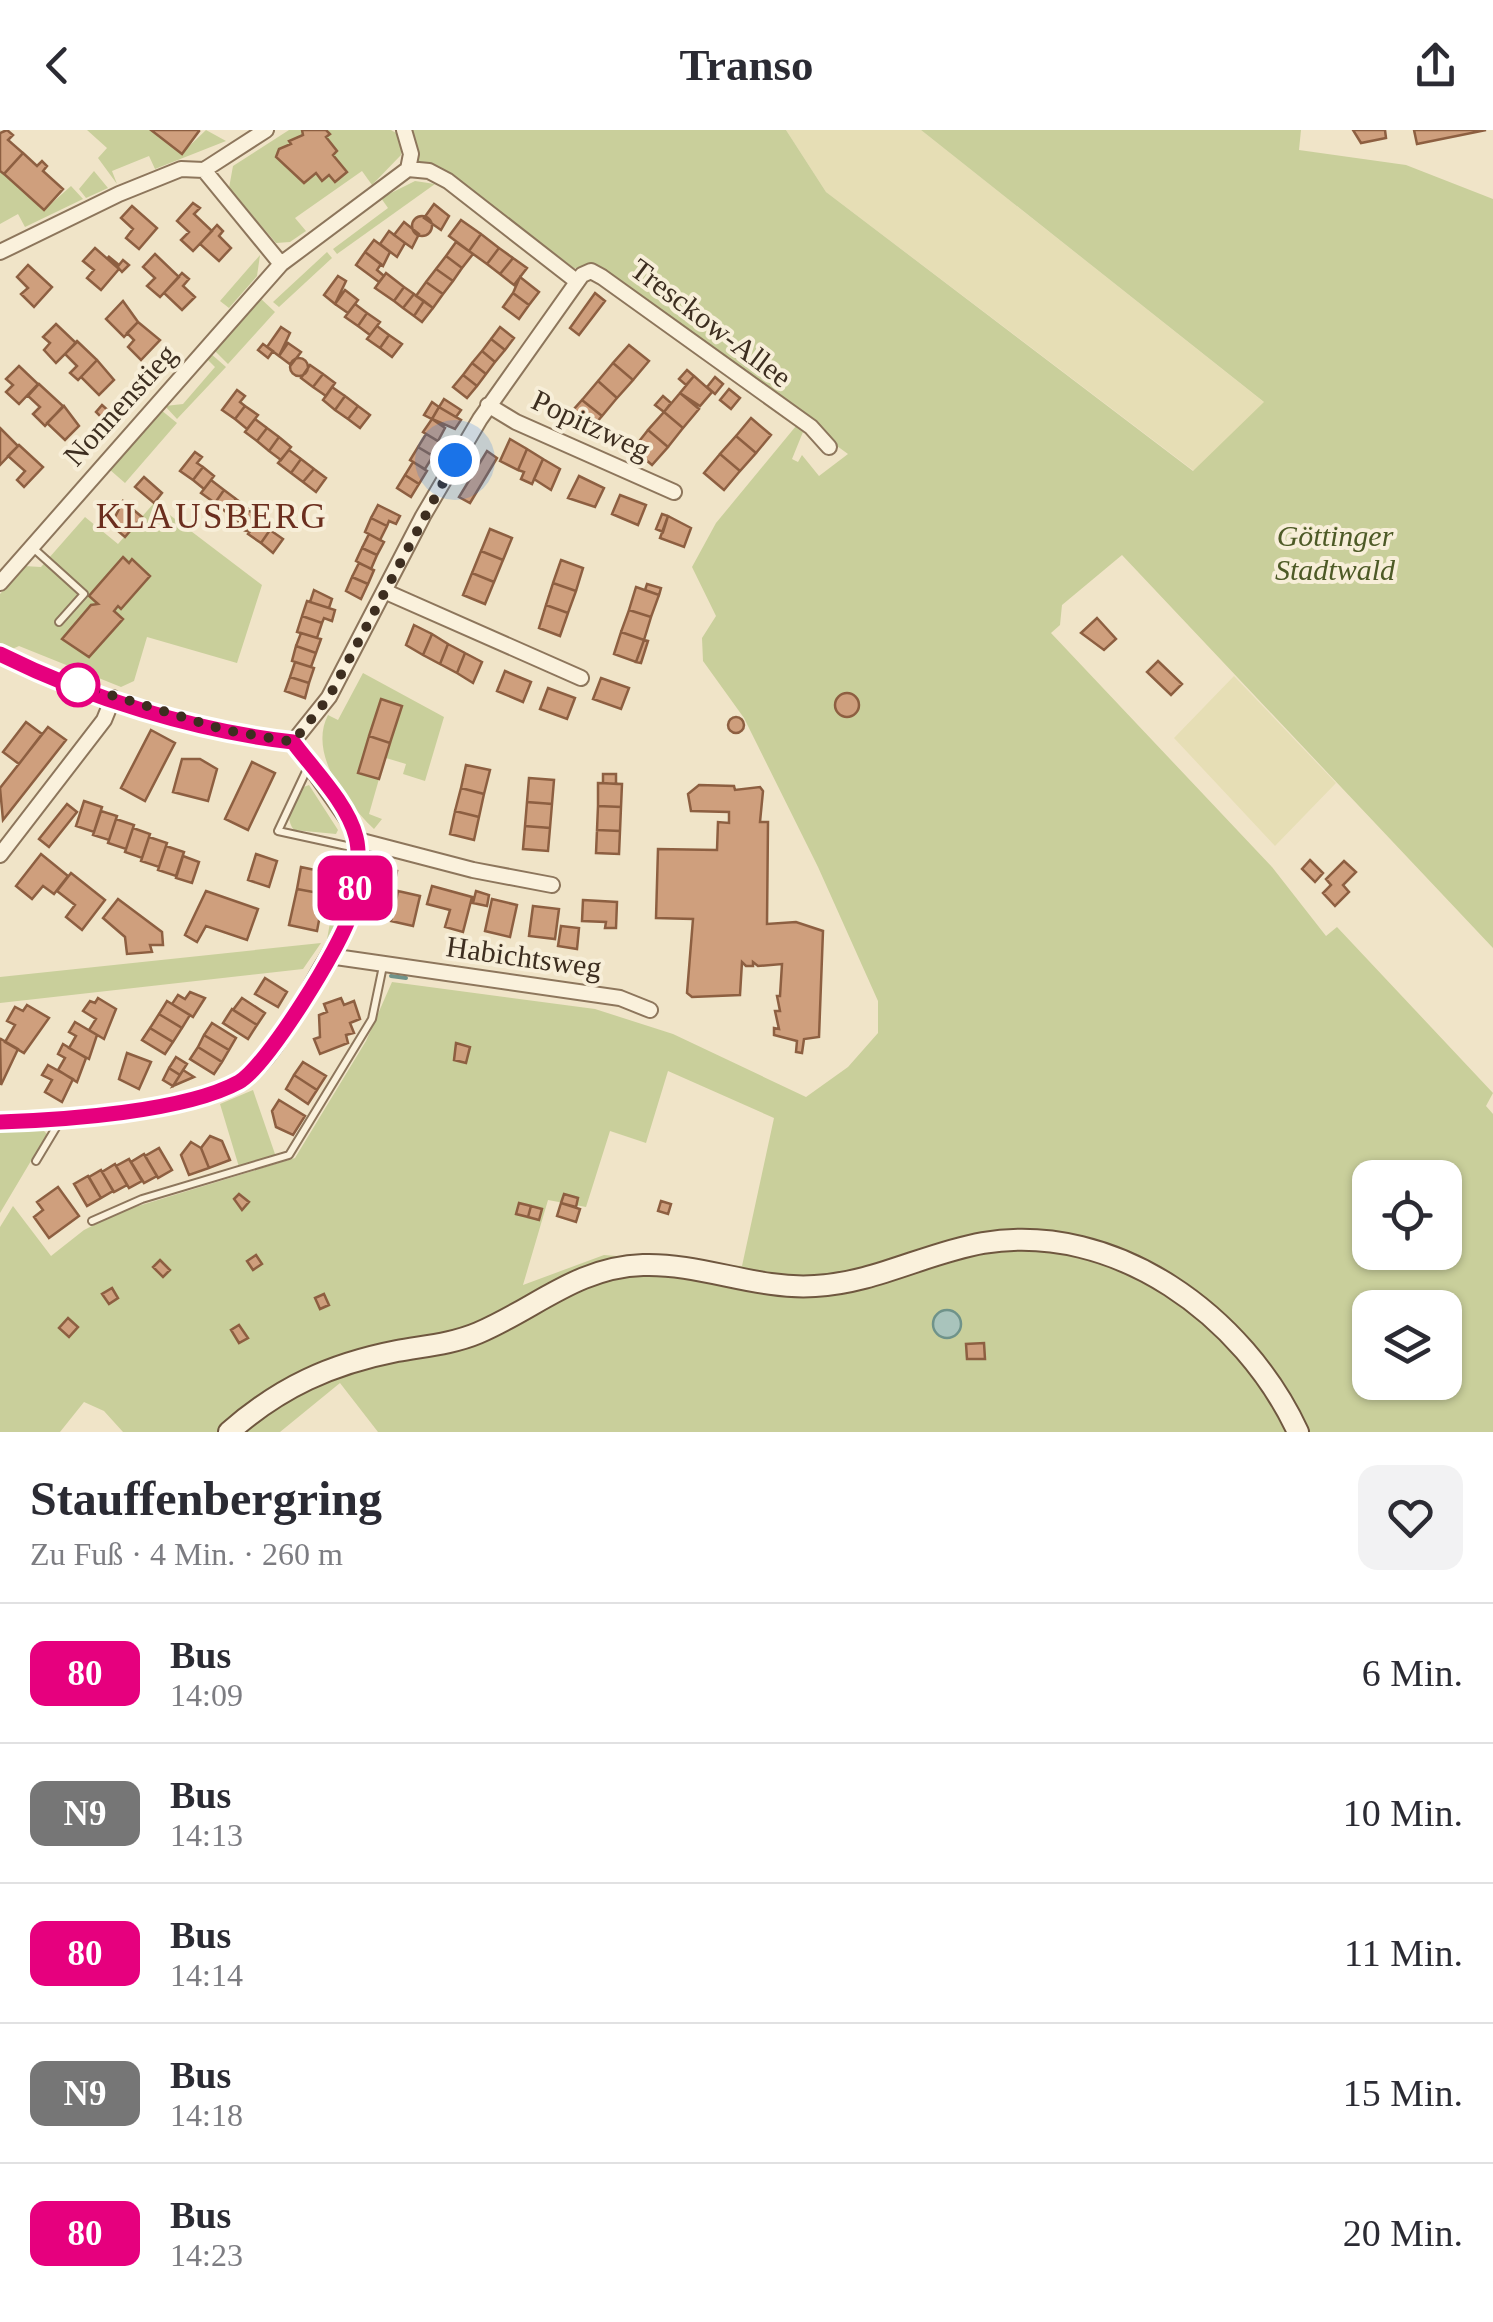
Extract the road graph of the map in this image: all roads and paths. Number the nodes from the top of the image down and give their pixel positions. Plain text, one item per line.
1 (266, 130) edge
2 (404, 130) edge
3 (408, 169) junction
4 (204, 170) junction
5 (0, 252) edge
6 (281, 264) junction
7 (575, 280) junction
8 (488, 405) junction
9 (830, 447) dead end
10 (674, 492) dead end
11 (31, 546) junction
12 (0, 583) edge
13 (384, 590) junction
14 (59, 622) dead end
15 (0, 654) edge
16 (582, 678) dead end
17 (113, 698) junction
18 (293, 742) junction
19 (309, 764) junction
20 (357, 844) junction
21 (0, 855) edge
22 (552, 885) dead end
23 (329, 956) junction
24 (383, 966) junction
25 (650, 1010) dead end
26 (60, 1120) junction
27 (0, 1122) edge
28 (36, 1161) dead end
29 (92, 1221) dead end
30 (230, 1432) edge
31 (1298, 1432) edge

1 - 4 street
2 - 3 street
3 - 6 street, Nonnenstieg
3 - 7 street, Tresckow-Allee
4 - 5 street
4 - 6 street
6 - 11 street, Nonnenstieg
7 - 8 street
7 - 9 street, Tresckow-Allee
8 - 10 street, Popitzweg
8 - 13 street
11 - 12 street, Nonnenstieg
11 - 14 lane
13 - 16 street
13 - 18 street
15 - 17 street
17 - 18 street
17 - 21 street
18 - 19 street
19 - 20 street
19 - 20 lane
20 - 22 street
20 - 23 street
23 - 24 street, Habichtsweg
23 - 26 street
24 - 25 street, Habichtsweg
24 - 29 lane
26 - 27 street
26 - 28 lane
30 - 31 street

